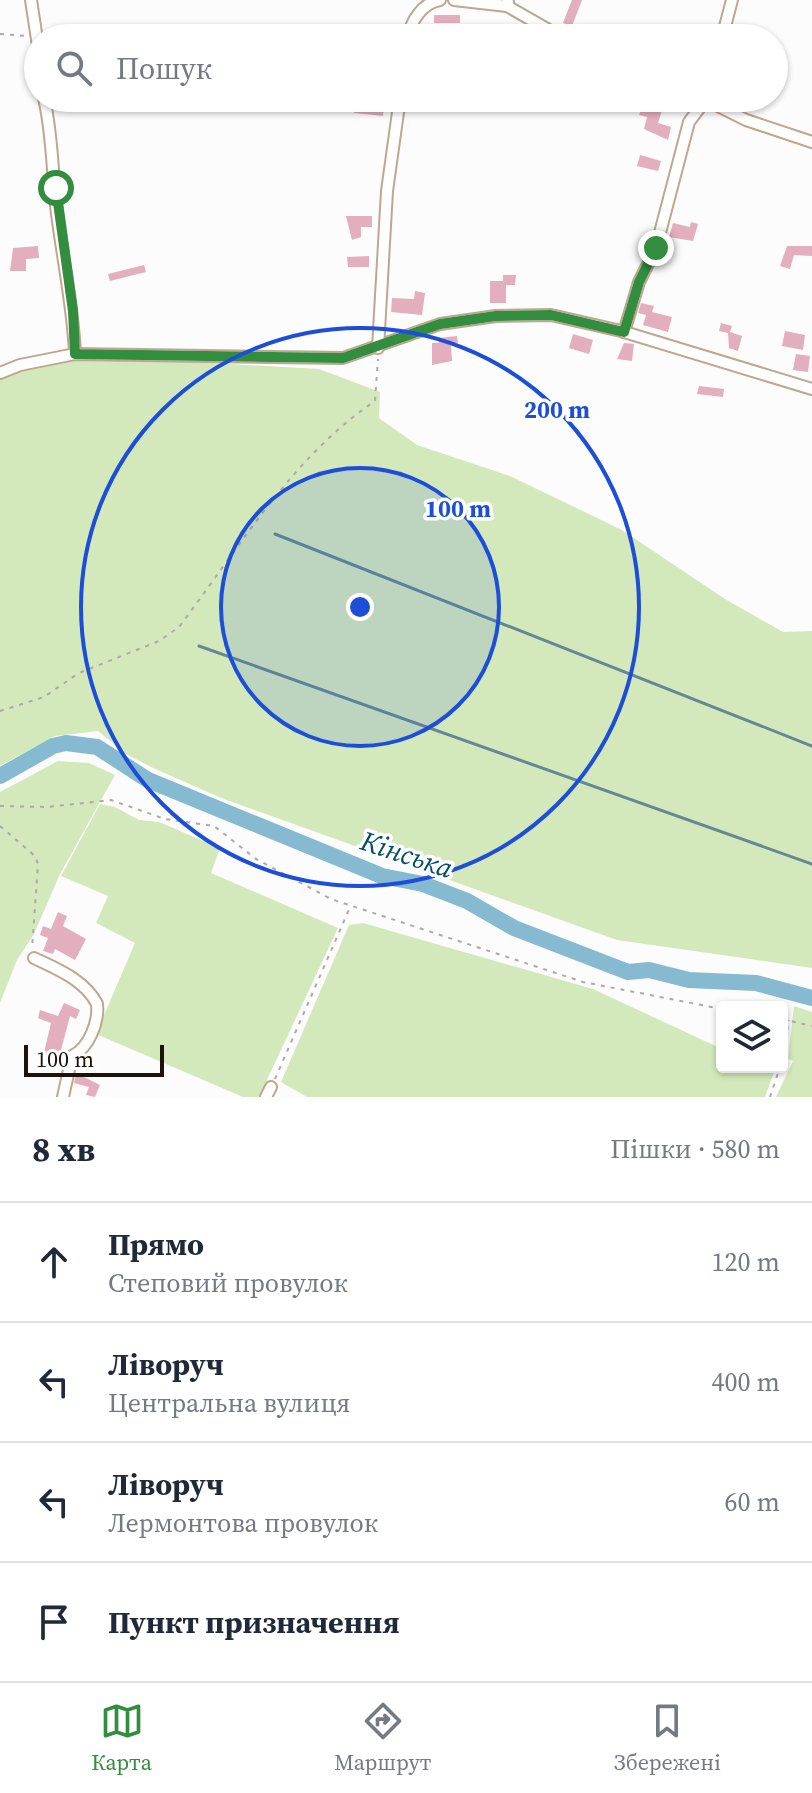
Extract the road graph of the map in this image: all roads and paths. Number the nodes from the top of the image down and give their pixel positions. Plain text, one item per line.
1 (31, 0) edge
2 (440, 0) edge
3 (454, 0) edge
4 (732, 0) edge
5 (508, 3) edge
6 (34, 24) edge
7 (414, 24) edge
8 (541, 24) edge
9 (726, 24) edge
10 (0, 34) edge
11 (24, 34) edge
12 (47, 112) edge
13 (398, 112) edge
14 (696, 112) edge
15 (730, 112) edge
16 (812, 142) edge
17 (624, 332) junction
18 (378, 348) junction
19 (75, 354) junction
20 (0, 373) edge
21 (812, 389) edge
22 (0, 711) edge
23 (0, 806) edge
24 (0, 826) edge
25 (351, 904) junction
26 (34, 958) joint
27 (716, 1008) edge
28 (789, 1020) joint
29 (788, 1026) edge
30 (812, 1026) edge
31 (778, 1073) edge
32 (268, 1092) edge
33 (63, 1097) edge
34 (770, 1097) edge

1 - 6 street
2 - 7 street
3 - 5 street
4 - 9 street
5 - 8 street
10 - 11 path
12 - 19 street
13 - 18 street
14 - 17 street
15 - 16 street
17 - 18 street
17 - 21 street
18 - 19 street
18 - 22 path
19 - 20 street
23 - 25 path
24 - 26 path
25 - 27 path
25 - 32 path
26 - 33 street
28 - 29 path
28 - 30 path
31 - 34 path

